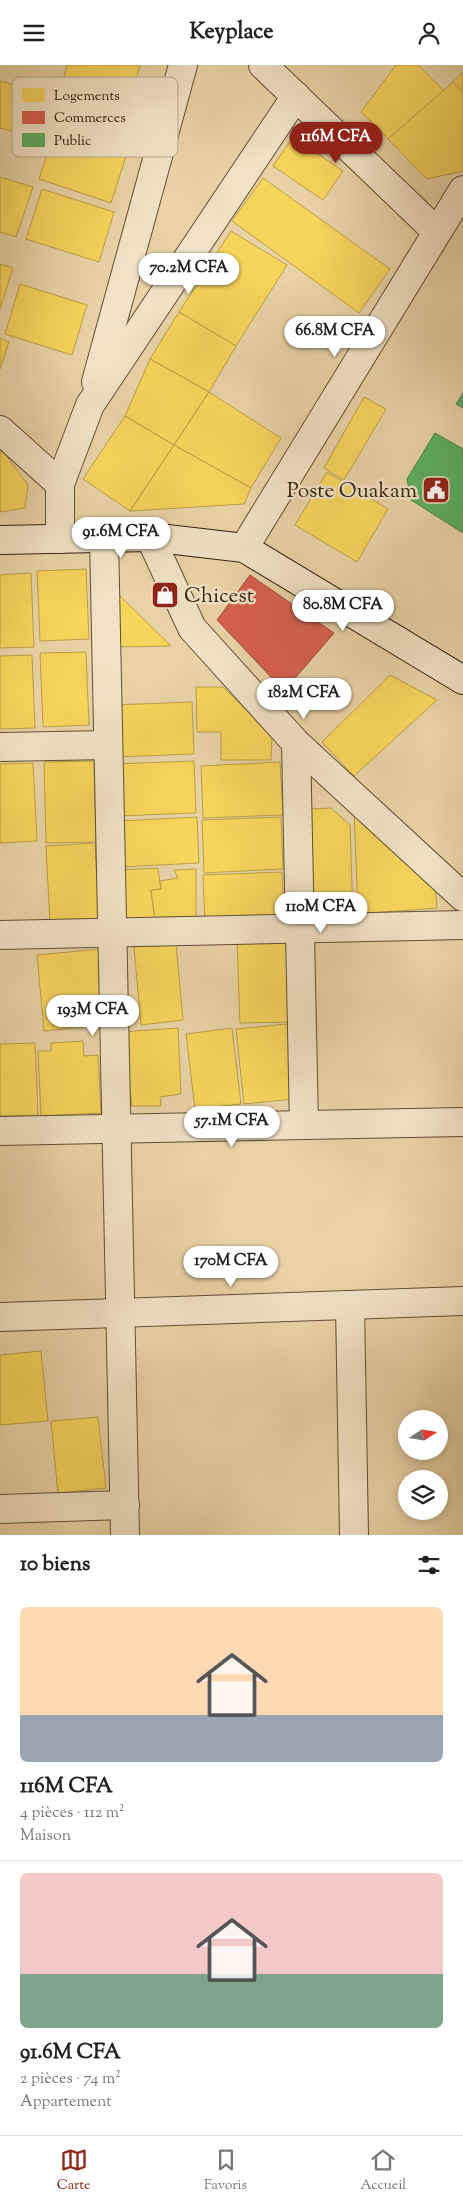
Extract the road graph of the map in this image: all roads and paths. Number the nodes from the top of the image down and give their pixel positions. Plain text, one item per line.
1 (183, 65) edge
2 (263, 65) edge
3 (178, 83) edge
4 (296, 96) junction
5 (158, 157) edge
6 (463, 190) edge
7 (437, 232) junction
8 (90, 405) junction
9 (0, 430) edge
10 (60, 483) junction
11 (150, 537) junction
12 (104, 538) junction
13 (60, 539) junction
14 (0, 540) edge
15 (244, 548) junction
16 (463, 680) edge
17 (296, 743) junction
18 (108, 745) junction
19 (0, 747) edge
20 (463, 897) edge
21 (463, 925) edge
22 (300, 928) junction
23 (112, 932) junction
24 (0, 935) edge
25 (463, 1122) edge
26 (304, 1125) junction
27 (116, 1129) junction
28 (0, 1131) edge
29 (463, 1301) edge
30 (350, 1305) junction
31 (120, 1313) junction
32 (0, 1317) edge
33 (124, 1505) junction
34 (0, 1509) edge
35 (125, 1535) edge
36 (354, 1535) edge

1 - 3 street
2 - 4 street
4 - 7 street
4 - 8 street
5 - 8 street
6 - 7 street
7 - 15 street
8 - 10 street
9 - 10 street
10 - 13 street
11 - 12 street
11 - 15 street
11 - 17 street
12 - 13 street
12 - 18 street
13 - 14 street
15 - 16 street
17 - 20 street
17 - 22 street
18 - 19 street
18 - 23 street
21 - 22 street
22 - 23 street
22 - 26 street
23 - 24 street
23 - 27 street
25 - 26 street
26 - 27 street
27 - 28 street
27 - 31 street
29 - 30 street
30 - 31 street
30 - 36 street
31 - 32 street
31 - 33 street
33 - 34 street
33 - 35 street

